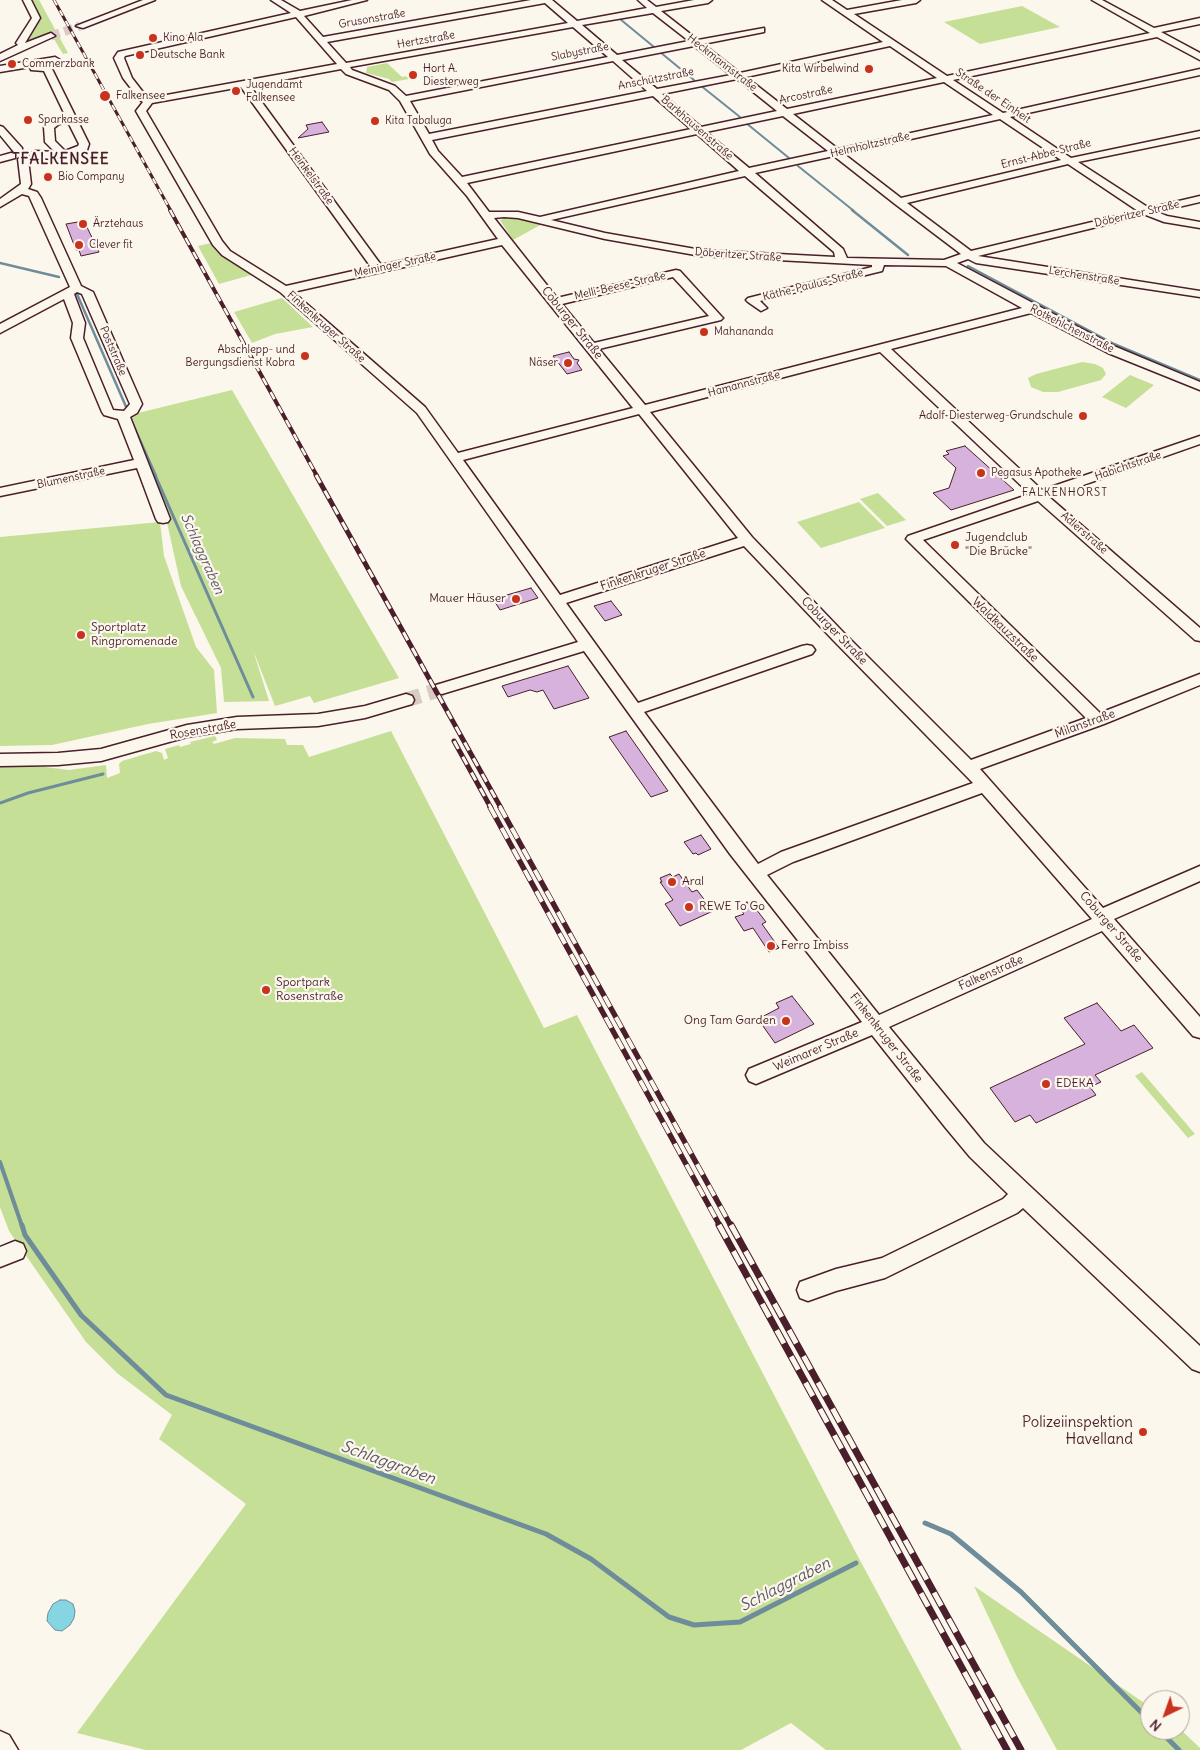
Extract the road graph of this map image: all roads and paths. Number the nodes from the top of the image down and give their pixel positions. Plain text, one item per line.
1 (27, 0) edge
2 (151, 0) edge
3 (275, 0) edge
4 (364, 0) edge
5 (546, 0) edge
6 (642, 0) edge
7 (708, 0) edge
8 (826, 0) edge
9 (916, 0) edge
10 (1096, 0) edge
11 (655, 10) junction
12 (847, 13) junction
13 (298, 14) junction
14 (1200, 21) edge
15 (576, 24) junction
16 (80, 26) tunnel mouth
17 (761, 30) dead end
18 (1155, 32) junction
19 (51, 36) tunnel mouth
20 (321, 40) junction
21 (20, 43) dead end
22 (696, 43) junction
23 (891, 43) junction
24 (1200, 57) edge
25 (0, 58) edge
26 (616, 58) junction
27 (55, 60) dead end
28 (343, 66) junction
29 (34, 68) dead end
30 (0, 69) edge
31 (1200, 72) edge
32 (738, 76) junction
33 (944, 78) junction
34 (244, 84) junction
35 (655, 92) junction
36 (404, 99) junction
37 (149, 101) junction
38 (785, 112) junction
39 (1001, 116) junction
40 (73, 122) junction
41 (0, 129) edge
42 (699, 130) junction
43 (1200, 134) edge
44 (49, 138) junction
45 (425, 138) junction
46 (35, 152) junction
47 (836, 153) junction
48 (63, 154) junction
49 (17, 155) junction
50 (0, 159) edge
51 (1069, 162) junction
52 (747, 172) junction
53 (460, 181) junction
54 (21, 190) junction
55 (1200, 199) edge
56 (899, 202) junction
57 (0, 204) edge
58 (1147, 212) junction
59 (488, 215) junction
60 (541, 221) junction
61 (1200, 224) edge
62 (505, 241) junction
63 (969, 255) junction
64 (842, 260) junction
65 (877, 261) junction
66 (949, 263) junction
67 (377, 268) junction
68 (284, 290) junction
69 (72, 291) junction
70 (1200, 294) edge
71 (555, 302) junction
72 (761, 308) dead end
73 (1032, 309) junction
74 (0, 329) edge
75 (592, 347) junction
76 (882, 347) junction
77 (1200, 386) edge
78 (643, 410) junction
79 (123, 415) junction
80 (1200, 440) edge
81 (455, 458) junction
82 (137, 464) junction
83 (0, 492) edge
84 (1040, 495) junction
85 (163, 519) dead end
86 (913, 539) joint
87 (747, 540) junction
88 (558, 601) junction
89 (1200, 636) edge
90 (588, 644) junction
91 (807, 650) dead end
92 (1200, 680) edge
93 (442, 689) tunnel mouth
94 (406, 700) tunnel mouth
95 (634, 710) junction
96 (1098, 720) junction
97 (0, 760) edge
98 (969, 767) junction
99 (985, 785) junction
100 (755, 873) junction
101 (1200, 873) edge
102 (1104, 919) junction
103 (875, 1025) junction
104 (1200, 1030) edge
105 (756, 1075) dead end
106 (1023, 1195) junction
107 (808, 1290) dead end
108 (1200, 1361) edge
109 (0, 1744) edge
110 (5, 1750) edge

1 - 21 street
2 - 16 street
3 - 13 street
4 - 13 street
5 - 15 street, Barkhausenstraße
5 - 20 street, Grusonstraße
6 - 11 street, Heckmannstraße
7 - 11 street, Hertzstraße
8 - 12 street, Straße der Einheit
9 - 12 street
10 - 18 street
11 - 15 street, Hertzstraße
11 - 22 street, Heckmannstraße
12 - 23 street, Straße der Einheit
13 - 20 street
13 - 37 street
14 - 18 street, Arcostraße
15 - 26 street, Barkhausenstraße
15 - 28 street, Hertzstraße
17 - 22 street, Slabystraße
18 - 24 street
18 - 33 street, Arcostraße
19 - 25 street
20 - 28 street
22 - 26 street, Slabystraße
22 - 32 street, Heckmannstraße
23 - 32 street, Anschützstraße
23 - 33 street, Straße der Einheit
26 - 35 street, Barkhausenstraße
26 - 36 street, Slabystraße
27 - 30 street
28 - 34 street, Hertzstraße
28 - 36 street
29 - 40 street
31 - 39 street, Helmholtzstraße
32 - 35 street, Anschützstraße
32 - 38 street, Heckmannstraße
33 - 38 street, Arcostraße
33 - 39 street, Straße der Einheit
34 - 37 street, Hertzstraße
34 - 67 street, Heinkelstraße
35 - 42 street, Barkhausenstraße
35 - 45 street, Anschützstraße
36 - 45 street
37 - 68 street, Finkenkruger Straße
38 - 42 street, Arcostraße
38 - 47 street, Heckmannstraße
39 - 47 street, Helmholtzstraße
39 - 51 street, Straße der Einheit
40 - 44 street
40 - 48 street
41 - 49 street
42 - 52 street, Barkhausenstraße
42 - 53 street, Arcostraße
43 - 51 street, Ernst-Abbe-Straße
44 - 46 street
44 - 48 street
45 - 53 street
46 - 48 street
46 - 49 street
47 - 52 street, Helmholtzstraße
47 - 56 street, Heckmannstraße
49 - 50 street
49 - 54 street
51 - 56 street, Ernst-Abbe-Straße
51 - 58 street, Straße der Einheit
52 - 60 street, Helmholtzstraße
52 - 64 street, Barkhausenstraße
53 - 59 street
54 - 57 street
54 - 69 street, Poststraße
55 - 58 street, Döberitzer Straße
56 - 63 street, Heckmannstraße
58 - 61 street, Straße der Einheit
58 - 63 street, Döberitzer Straße
59 - 60 street, Döberitzer Straße
59 - 62 street, Coburger Straße
60 - 64 street, Döberitzer Straße
62 - 67 street, Meininger Straße
62 - 71 street, Coburger Straße
63 - 66 street, Döberitzer Straße
63 - 70 street, Lerchenstraße
64 - 65 street, Döberitzer Straße
65 - 66 street, Döberitzer Straße
65 - 72 street, Käthe-Paulus-Straße
66 - 73 street, Rotkehlchenstraße
67 - 68 street, Meininger Straße
68 - 81 street, Finkenkruger Straße
69 - 74 street
69 - 79 street, Poststraße
69 - 79 street, Poststraße
71 - 75 street, Coburger Straße
71 - 75 street, Melli-Beese-Straße
73 - 76 street, Hamannstraße
73 - 77 street, Rotkehlchenstraße
75 - 78 street, Coburger Straße
76 - 78 street, Hamannstraße
76 - 84 street, Adlerstraße
78 - 81 street, Hamannstraße
78 - 87 street, Coburger Straße
79 - 82 street
80 - 84 street, Habichtstraße
81 - 88 street, Finkenkruger Straße
82 - 83 street, Blumenstraße
82 - 85 street
84 - 86 street, Habichtstraße
84 - 89 street, Adlerstraße
86 - 96 street, Waldkauzstraße
87 - 88 street, Finkenkruger Straße
87 - 98 street, Coburger Straße
88 - 90 street, Finkenkruger Straße
90 - 93 street
90 - 95 street, Finkenkruger Straße
91 - 95 street
92 - 96 street, Milanstraße
94 - 97 street, Rosenstraße
95 - 100 street, Finkenkruger Straße
96 - 98 street, Milanstraße
98 - 99 street, Coburger Straße
99 - 100 street
99 - 102 street, Coburger Straße
100 - 103 street, Finkenkruger Straße
101 - 102 street, Falkenstraße
102 - 103 street, Falkenstraße
102 - 104 street, Coburger Straße
103 - 105 street, Weimarer Straße
103 - 106 street, Finkenkruger Straße
106 - 107 street
106 - 108 street, Finkenkruger Straße
109 - 110 street

